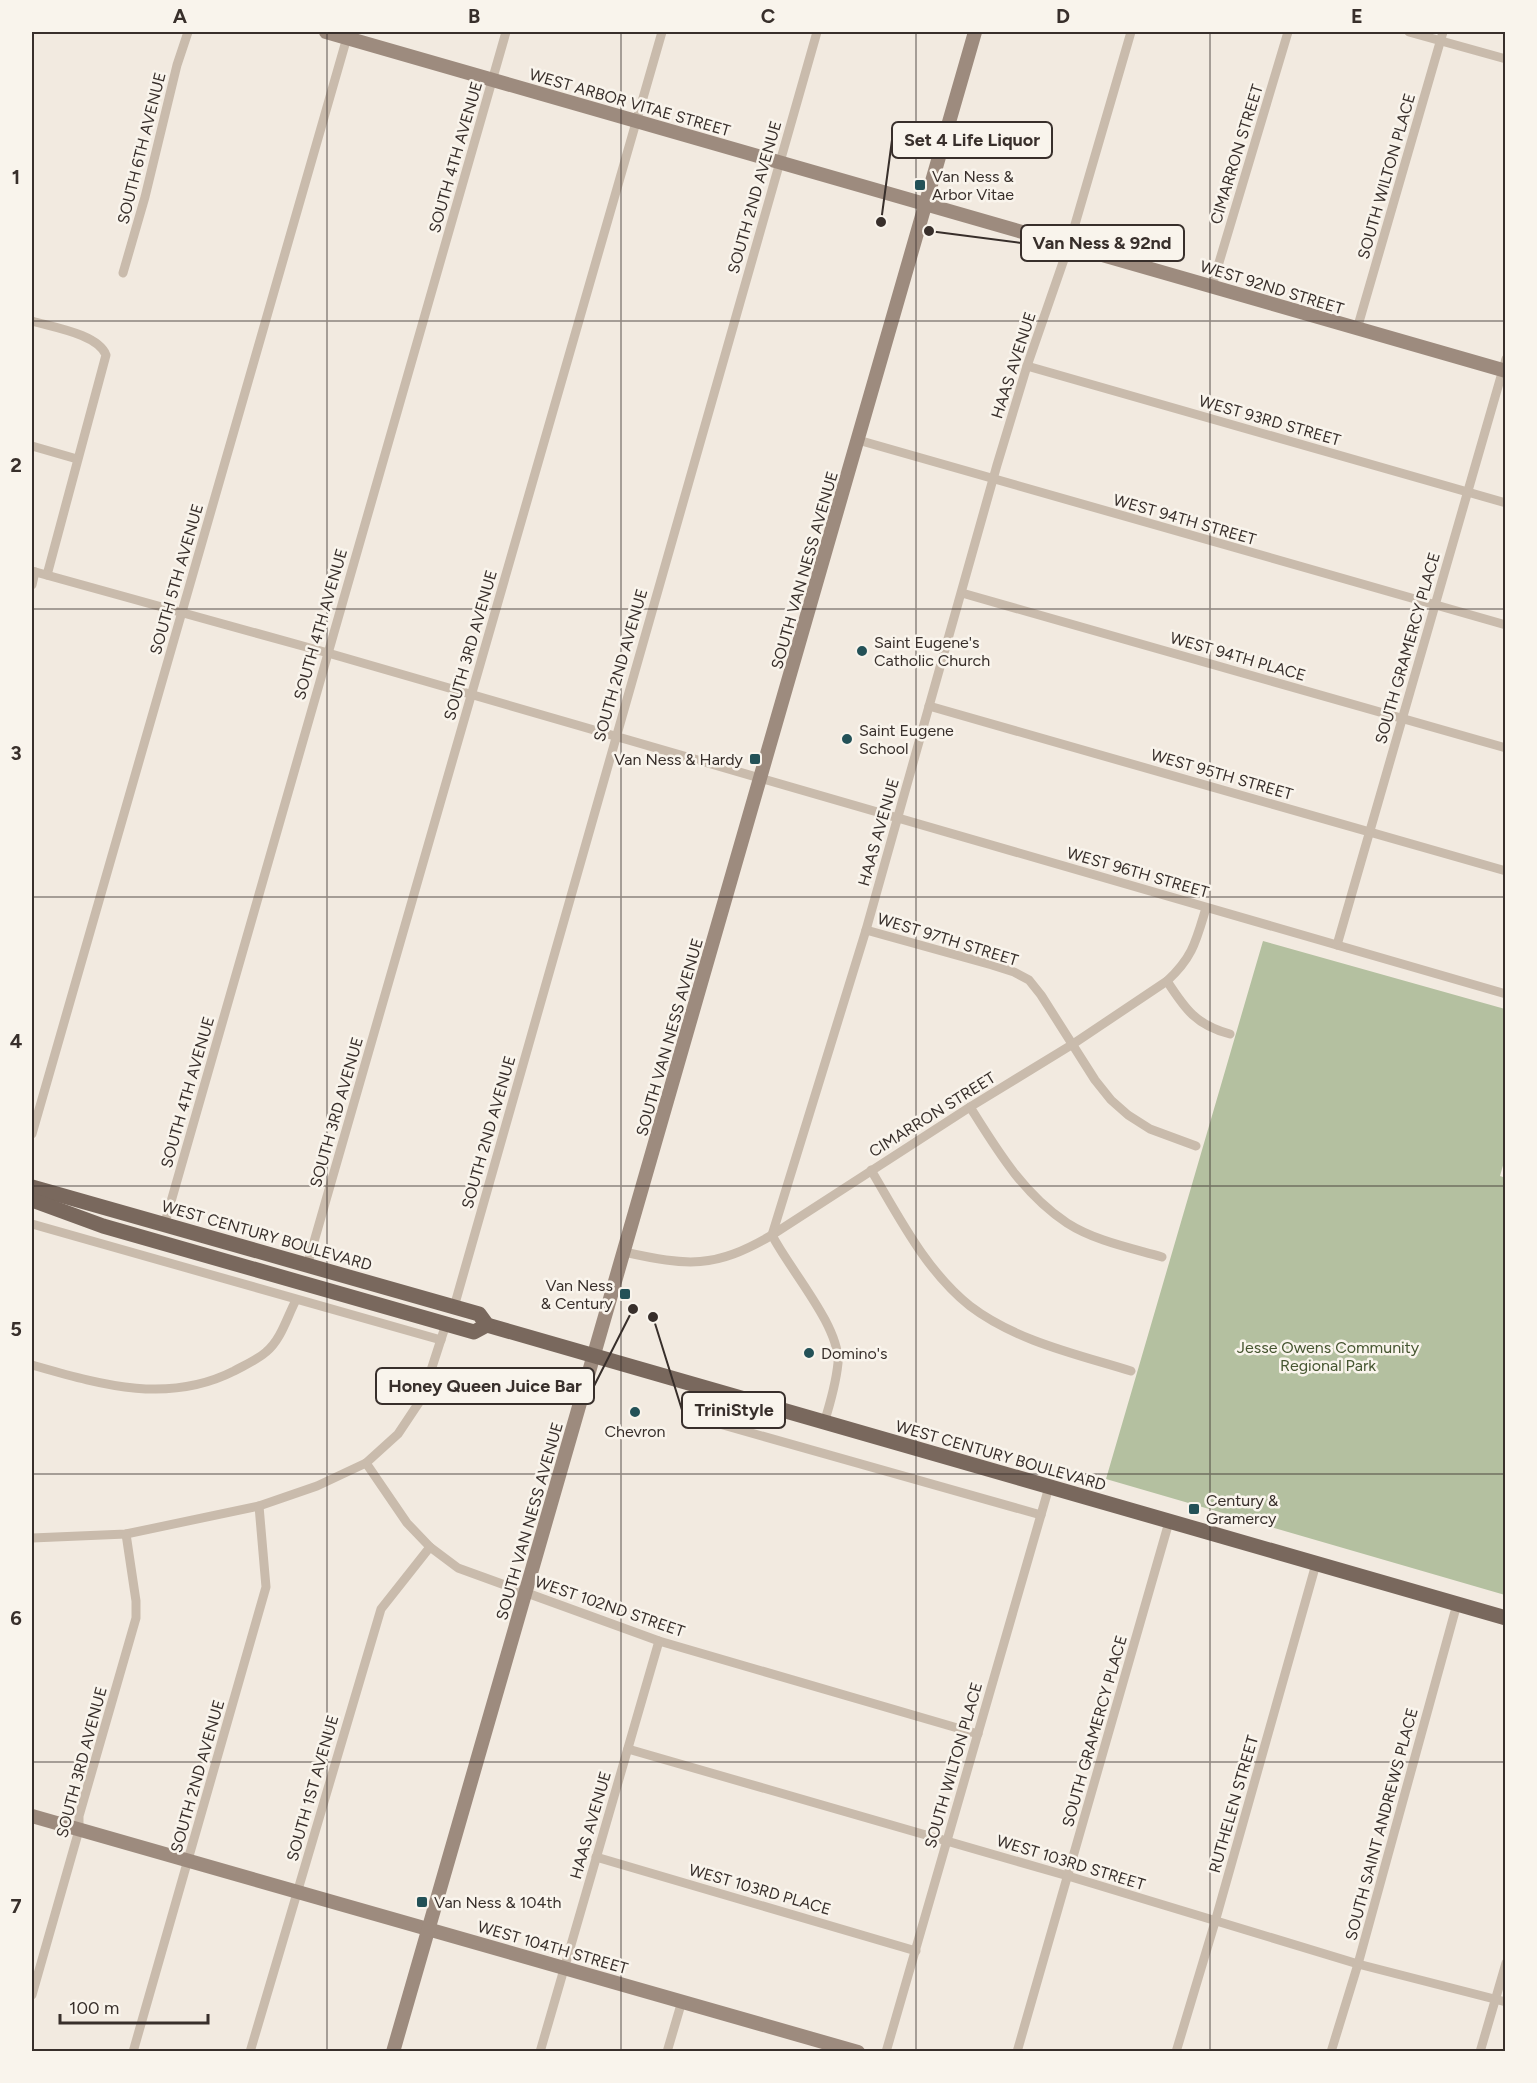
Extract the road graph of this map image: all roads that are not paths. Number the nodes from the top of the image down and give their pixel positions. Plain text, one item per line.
1 (188, 32) edge
2 (326, 32) edge
3 (506, 32) edge
4 (662, 32) edge
5 (817, 32) edge
6 (975, 32) edge
7 (1131, 32) edge
8 (1288, 32) edge
9 (1409, 32) edge
10 (348, 34) edge
11 (1442, 36) edge
12 (1506, 59) edge
13 (493, 79) junction
14 (636, 121) junction
15 (780, 162) junction
16 (926, 204) junction
17 (1069, 245) junction
18 (123, 273) dead end
19 (1212, 286) junction
20 (32, 321) edge
21 (1358, 329) junction
22 (1027, 366) junction
23 (1504, 366) edge
24 (858, 440) junction
25 (32, 446) edge
26 (76, 459) junction
27 (993, 480) junction
28 (1467, 492) junction
29 (1506, 503) edge
30 (33, 571) edge
31 (46, 575) junction
32 (32, 585) edge
33 (962, 592) junction
34 (1435, 604) junction
35 (182, 613) junction
36 (1506, 625) edge
37 (328, 653) junction
38 (472, 695) junction
39 (929, 706) junction
40 (1402, 718) junction
41 (615, 736) junction
42 (1506, 748) edge
43 (761, 779) junction
44 (898, 818) junction
45 (1369, 831) junction
46 (1506, 871) edge
47 (1206, 908) junction
48 (866, 930) junction
49 (1337, 945) junction
50 (1167, 981) junction
51 (1506, 994) edge
52 (1230, 1034) dead end
53 (1073, 1044) junction
54 (970, 1107) junction
55 (32, 1134) edge
56 (1196, 1146) dead end
57 (871, 1170) junction
58 (32, 1187) edge
59 (32, 1200) edge
60 (32, 1224) edge
61 (164, 1226) junction
62 (772, 1235) junction
63 (624, 1252) junction
64 (1162, 1257) dead end
65 (307, 1266) junction
66 (296, 1300) junction
67 (454, 1307) junction
68 (446, 1324) junction
69 (487, 1325) junction
70 (441, 1340) junction
71 (594, 1356) junction
72 (32, 1365) edge
73 (1131, 1371) dead end
74 (716, 1423) dead end
75 (824, 1423) junction
76 (366, 1463) junction
77 (1049, 1487) junction
78 (259, 1506) junction
79 (1041, 1515) junction
80 (1169, 1522) junction
81 (126, 1534) junction
82 (32, 1538) edge
83 (430, 1547) junction
84 (1316, 1564) junction
85 (526, 1593) junction
86 (1457, 1604) junction
87 (1506, 1618) edge
88 (659, 1641) junction
89 (978, 1734) junction
90 (628, 1749) junction
91 (32, 1816) edge
92 (79, 1830) junction
93 (947, 1841) junction
94 (596, 1857) junction
95 (189, 1861) junction
96 (1068, 1875) junction
97 (297, 1893) junction
98 (1215, 1922) junction
99 (428, 1929) junction
100 (916, 1951) junction
101 (1506, 1962) edge
102 (1358, 1964) junction
103 (564, 1968) junction
104 (32, 1995) edge
105 (1495, 1998) junction
106 (682, 2001) junction
107 (1506, 2001) edge
108 (133, 2052) edge
109 (250, 2052) edge
110 (393, 2052) edge
111 (540, 2052) edge
112 (667, 2052) edge
113 (858, 2052) edge
114 (886, 2052) edge
115 (1017, 2052) edge
116 (1176, 2052) edge
117 (1331, 2052) edge
118 (1480, 2052) edge

1 - 18 street, SOUTH 6TH AVENUE
2 - 10 street, WEST ARBOR VITAE STREET
3 - 13 street, SOUTH 4TH AVENUE
4 - 14 street, SOUTH 3RD AVENUE
5 - 15 street, SOUTH 2ND AVENUE
6 - 16 street, SOUTH VAN NESS AVENUE
7 - 17 street, HAAS AVENUE
8 - 19 street, CIMARRON STREET
9 - 11 street
10 - 13 street, WEST ARBOR VITAE STREET
10 - 35 street, SOUTH 5TH AVENUE
11 - 12 street
11 - 21 street, SOUTH WILTON PLACE
13 - 14 street, WEST ARBOR VITAE STREET
13 - 37 street, SOUTH 4TH AVENUE
14 - 15 street, WEST ARBOR VITAE STREET
14 - 38 street, SOUTH 3RD AVENUE
15 - 16 street, WEST ARBOR VITAE STREET
15 - 41 street, SOUTH 2ND AVENUE
16 - 17 street, WEST 92ND STREET
16 - 24 street, SOUTH VAN NESS AVENUE
17 - 19 street, WEST 92ND STREET
17 - 22 street, HAAS AVENUE
19 - 21 street, WEST 92ND STREET
20 - 26 street
21 - 23 street, WEST 92ND STREET
22 - 27 street, HAAS AVENUE
22 - 28 street, WEST 93RD STREET
23 - 28 street, SOUTH GRAMERCY PLACE
24 - 27 street, WEST 94TH STREET
24 - 43 street, SOUTH VAN NESS AVENUE
25 - 26 street
26 - 31 street
27 - 33 street, HAAS AVENUE
27 - 34 street, WEST 94TH STREET
28 - 29 street, WEST 93RD STREET
28 - 34 street, SOUTH GRAMERCY PLACE
30 - 31 street, WEST 96TH STREET
30 - 32 street
31 - 35 street, WEST 96TH STREET
33 - 39 street, HAAS AVENUE
33 - 40 street, WEST 94TH PLACE
34 - 36 street, WEST 94TH STREET
34 - 40 street, SOUTH GRAMERCY PLACE
35 - 37 street, WEST 96TH STREET
35 - 55 street, SOUTH 5TH AVENUE
37 - 38 street, WEST 96TH STREET
37 - 61 street, SOUTH 4TH AVENUE
38 - 41 street, WEST 96TH STREET
38 - 65 street, SOUTH 3RD AVENUE
39 - 44 street, HAAS AVENUE
39 - 45 street, WEST 95TH STREET
40 - 42 street, WEST 94TH PLACE
40 - 45 street, SOUTH GRAMERCY PLACE
41 - 43 street, WEST 96TH STREET
41 - 67 street, SOUTH 2ND AVENUE
43 - 44 street, WEST 96TH STREET
43 - 63 street, SOUTH VAN NESS AVENUE
44 - 47 street, WEST 96TH STREET
44 - 48 street, HAAS AVENUE
45 - 46 street, WEST 95TH STREET
45 - 49 street, SOUTH GRAMERCY PLACE
47 - 49 street, WEST 96TH STREET
47 - 50 street, CIMARRON STREET
48 - 53 street, WEST 97TH STREET
48 - 62 street, HAAS AVENUE
49 - 51 street, WEST 96TH STREET
50 - 52 street
50 - 53 street, CIMARRON STREET
53 - 54 street, CIMARRON STREET
53 - 56 street, WEST 97TH STREET
54 - 57 street, CIMARRON STREET
54 - 64 street
57 - 62 street, CIMARRON STREET
57 - 73 street
58 - 61 main road, WEST CENTURY BOULEVARD
59 - 68 main road, WEST CENTURY BOULEVARD
60 - 66 street
61 - 65 main road, WEST CENTURY BOULEVARD
62 - 63 street, CIMARRON STREET
62 - 75 street
63 - 71 street, SOUTH VAN NESS AVENUE
65 - 67 main road, WEST CENTURY BOULEVARD
66 - 70 street
66 - 72 street
67 - 69 main road, WEST CENTURY BOULEVARD
68 - 69 main road, WEST CENTURY BOULEVARD
68 - 70 street
69 - 71 main road, WEST CENTURY BOULEVARD
70 - 76 street
71 - 75 main road, WEST CENTURY BOULEVARD
71 - 85 street, SOUTH VAN NESS AVENUE
74 - 79 street
75 - 77 main road, WEST CENTURY BOULEVARD
76 - 78 street
76 - 83 street, WEST 102ND STREET
77 - 79 street, SOUTH WILTON PLACE
77 - 80 main road, WEST CENTURY BOULEVARD
78 - 81 street
78 - 95 street, SOUTH 2ND AVENUE
79 - 89 street, SOUTH WILTON PLACE
80 - 84 main road, WEST CENTURY BOULEVARD
80 - 96 street, SOUTH GRAMERCY PLACE
81 - 82 street
81 - 92 street, SOUTH 3RD AVENUE
83 - 85 street, WEST 102ND STREET
83 - 97 street, SOUTH 1ST AVENUE
84 - 86 main road, WEST CENTURY BOULEVARD
84 - 98 street, RUTHELEN STREET
85 - 88 street, WEST 102ND STREET
85 - 99 street, SOUTH VAN NESS AVENUE
86 - 87 main road, WEST CENTURY BOULEVARD
86 - 102 street, SOUTH SAINT ANDREWS PLACE
88 - 89 street, WEST 102ND STREET
88 - 90 street, HAAS AVENUE
89 - 93 street, SOUTH WILTON PLACE
90 - 93 street, WEST 103RD STREET
90 - 94 street, HAAS AVENUE
91 - 92 street, WEST 104TH STREET
92 - 95 street, WEST 104TH STREET
92 - 104 street, SOUTH 3RD AVENUE
93 - 96 street, WEST 103RD STREET
93 - 100 street, SOUTH WILTON PLACE
94 - 100 street, WEST 103RD PLACE
94 - 103 street, HAAS AVENUE
95 - 97 street, WEST 104TH STREET
95 - 108 street, SOUTH 2ND AVENUE
96 - 98 street, WEST 103RD STREET
96 - 115 street, SOUTH GRAMERCY PLACE
97 - 99 street, WEST 104TH STREET
97 - 109 street, SOUTH 1ST AVENUE
98 - 102 street, WEST 103RD STREET
98 - 116 street, RUTHELEN STREET
99 - 103 street, WEST 104TH STREET
99 - 110 street, SOUTH VAN NESS AVENUE
100 - 114 street, SOUTH WILTON PLACE
101 - 105 street
102 - 105 street, WEST 103RD STREET
102 - 117 street, SOUTH SAINT ANDREWS PLACE
103 - 106 street, WEST 104TH STREET
103 - 111 street, HAAS AVENUE
105 - 107 street, WEST 103RD STREET
105 - 118 street
106 - 112 street
106 - 113 street, WEST 104TH STREET

